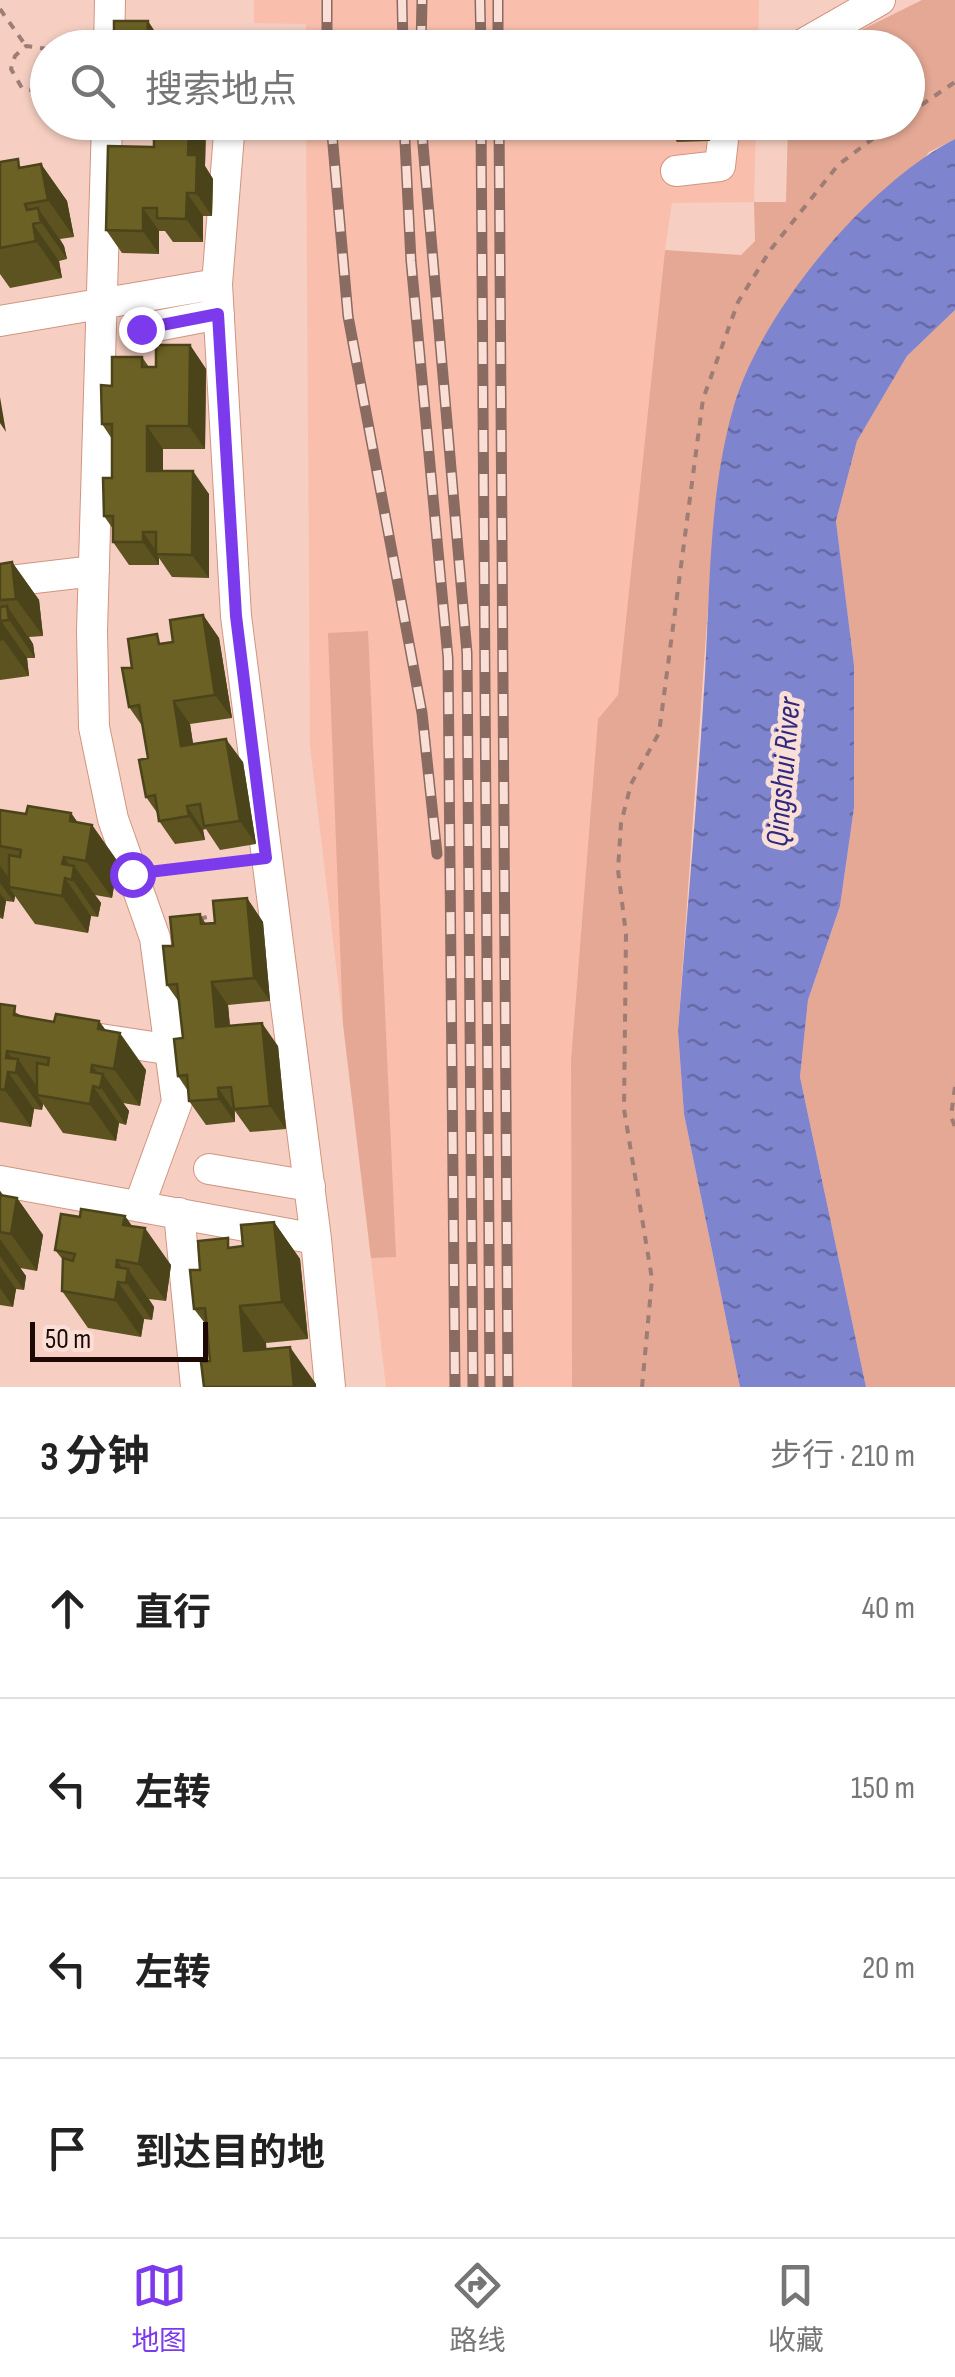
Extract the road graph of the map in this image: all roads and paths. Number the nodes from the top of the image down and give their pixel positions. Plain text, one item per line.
1 (110, 0) edge
2 (880, 0) edge
3 (0, 9) edge
4 (109, 30) edge
5 (828, 30) edge
6 (26, 46) junction
7 (30, 47) edge
8 (955, 82) edge
9 (30, 90) edge
10 (925, 102) edge
11 (107, 140) edge
12 (229, 140) edge
13 (722, 140) edge
14 (871, 140) edge
15 (676, 171) dead end
16 (218, 299) junction
17 (102, 304) junction
18 (0, 321) edge
19 (141, 329) dead end
20 (94, 571) junction
21 (0, 582) edge
22 (266, 858) junction
23 (132, 874) junction
24 (220, 914) edge
25 (152, 929) junction
26 (58, 1033) edge
27 (173, 1050) junction
28 (955, 1087) edge
29 (955, 1127) edge
30 (210, 1169) dead end
31 (0, 1181) edge
32 (310, 1186) junction
33 (139, 1206) junction
34 (180, 1212) junction
35 (316, 1239) junction
36 (196, 1387) edge
37 (330, 1387) edge
38 (642, 1387) edge

1 - 4 lane
2 - 5 lane
3 - 6 path
6 - 7 path
6 - 9 path
8 - 10 path
11 - 17 lane
12 - 16 lane
13 - 15 lane
14 - 38 path
16 - 17 lane
16 - 19 lane
16 - 22 lane
17 - 18 lane
17 - 20 lane
20 - 21 lane
20 - 23 lane
22 - 23 path
22 - 32 lane
23 - 25 lane
24 - 25 path
25 - 27 lane
26 - 27 lane
27 - 33 lane
28 - 29 path
30 - 32 lane
31 - 33 lane
32 - 35 lane
33 - 34 lane
34 - 35 lane
34 - 36 lane
35 - 37 lane

